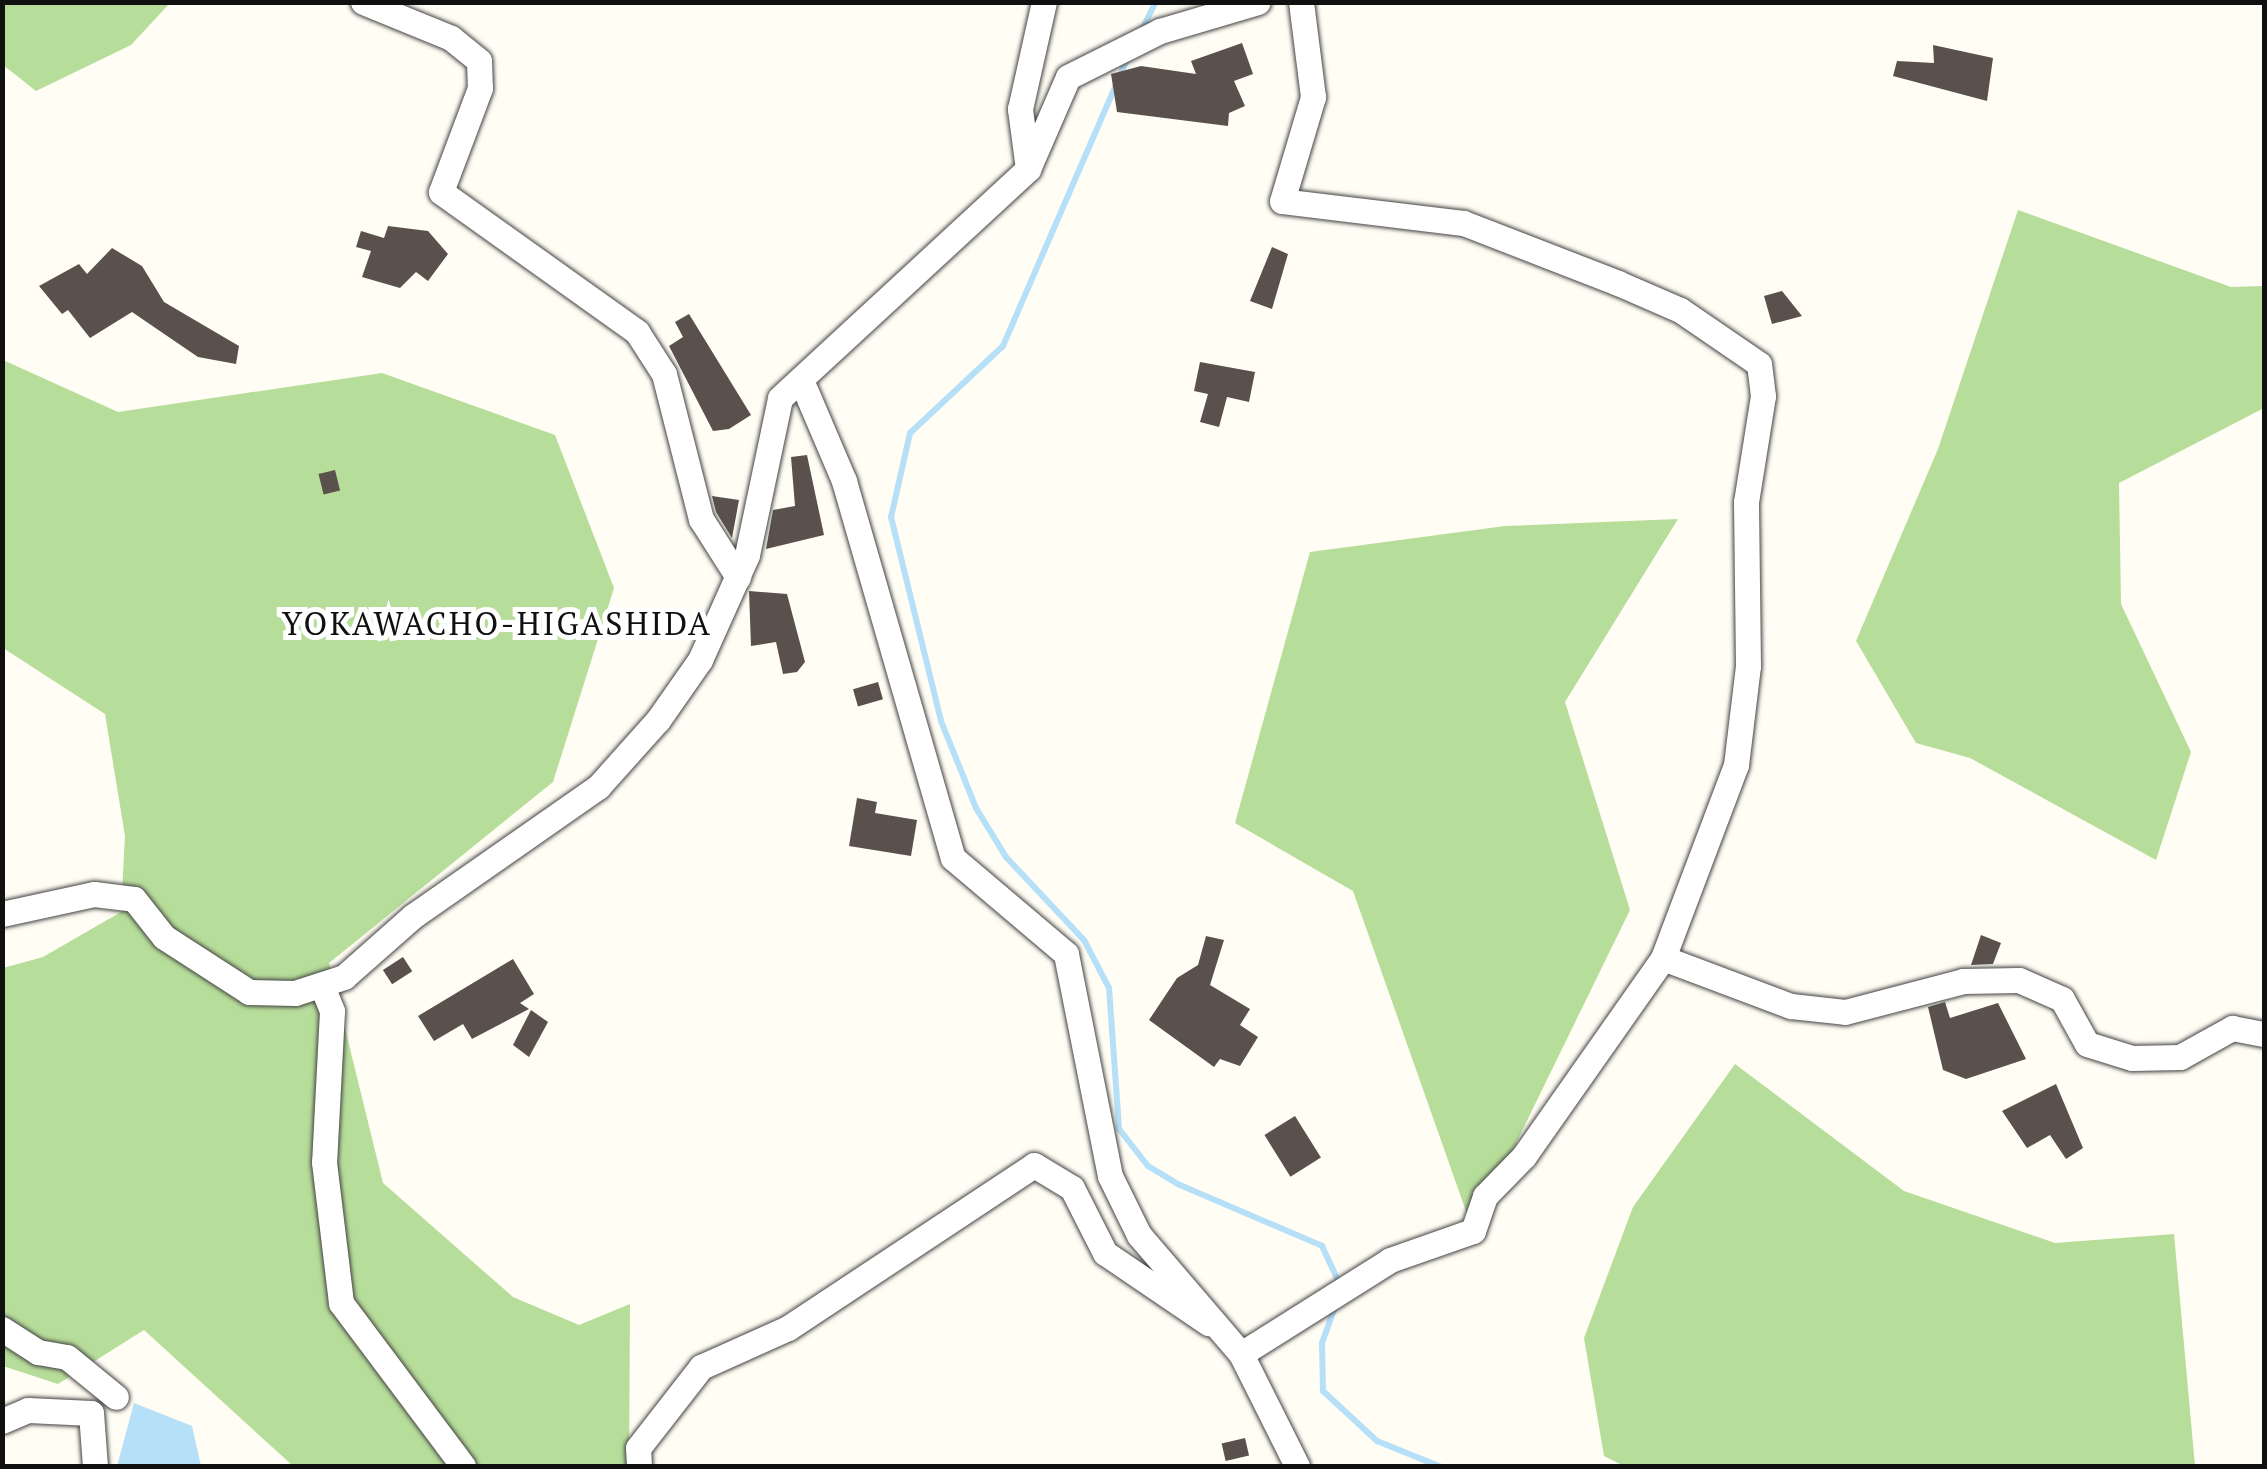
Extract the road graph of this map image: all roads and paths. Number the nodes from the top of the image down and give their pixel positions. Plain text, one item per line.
1 (363, 2) edge
2 (1044, 2) edge
3 (1258, 2) edge
4 (1301, 2) edge
5 (1028, 168) junction
6 (800, 380) junction
7 (738, 578) junction
8 (2, 914) edge
9 (1663, 958) junction
10 (322, 986) junction
11 (2264, 1034) edge
12 (1218, 1328) junction
13 (2, 1329) edge
14 (1241, 1354) junction
15 (116, 1396) dead end
16 (2, 1420) edge
17 (95, 1466) edge
18 (463, 1466) edge
19 (639, 1466) edge
20 (1297, 1466) edge

1 - 7 street
2 - 5 street
3 - 5 street
4 - 9 street
5 - 6 street
6 - 7 street
6 - 12 street
7 - 10 street
8 - 10 street
9 - 11 street
9 - 14 street
10 - 18 street
12 - 14 street
12 - 19 street
13 - 15 street
14 - 20 street
16 - 17 street

